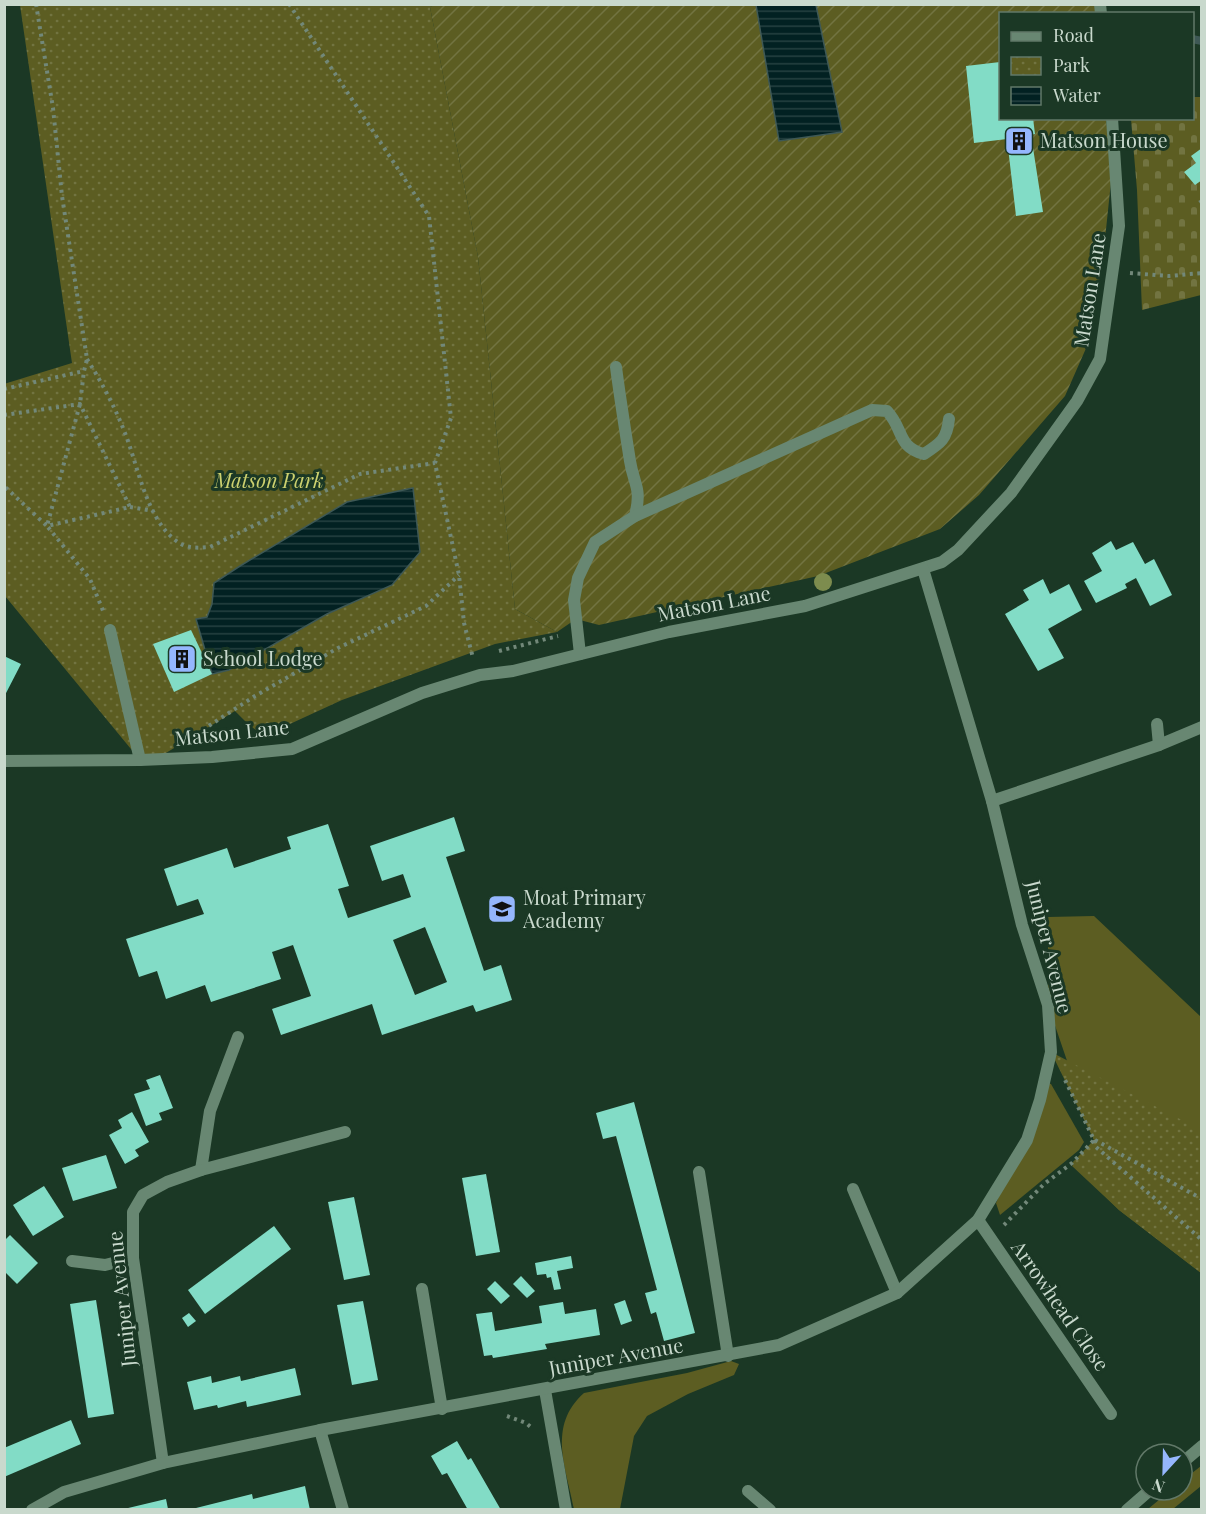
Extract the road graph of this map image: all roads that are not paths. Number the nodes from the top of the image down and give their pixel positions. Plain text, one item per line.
1 (1112, 120) edge
2 (616, 367) dead end
3 (949, 419) dead end
4 (635, 516) junction
5 (923, 570) junction
6 (110, 630) road end
7 (580, 654) junction
8 (1157, 724) dead end
9 (1202, 727) edge
10 (1160, 745) junction
11 (4, 760) edge
12 (140, 760) junction
13 (992, 801) junction
14 (238, 1036) dead end
15 (345, 1132) dead end
16 (201, 1170) junction
17 (699, 1172) dead end
18 (853, 1189) dead end
19 (978, 1220) junction
20 (133, 1258) junction
21 (72, 1261) dead end
22 (422, 1289) dead end
23 (897, 1293) junction
24 (728, 1356) junction
25 (545, 1390) junction
26 (441, 1409) junction
27 (1111, 1414) dead end
28 (320, 1430) junction
29 (163, 1463) junction
30 (748, 1491) dead end
31 (32, 1509) edge
32 (343, 1509) edge
33 (566, 1509) edge
34 (770, 1509) edge

1 - 5 street, Matson Lane
2 - 4 street
3 - 4 street
4 - 7 street
5 - 7 street, Matson Lane
5 - 13 street, Juniper Avenue
6 - 12 street
7 - 12 street, Matson Lane
8 - 10 street
9 - 10 street
10 - 13 street
11 - 12 street, Matson Lane
13 - 19 street, Juniper Avenue
14 - 16 street
15 - 16 street, Juniper Avenue
16 - 20 street, Juniper Avenue
17 - 24 street
18 - 23 street
19 - 23 street, Juniper Avenue
19 - 27 street, Arrowhead Close
20 - 21 street
20 - 29 street, Juniper Avenue
22 - 26 street
23 - 24 street, Juniper Avenue
24 - 25 street, Juniper Avenue
25 - 26 street, Juniper Avenue
25 - 33 street
26 - 28 street, Juniper Avenue
28 - 29 street, Juniper Avenue
28 - 32 street
29 - 31 street, Juniper Avenue
30 - 34 street

